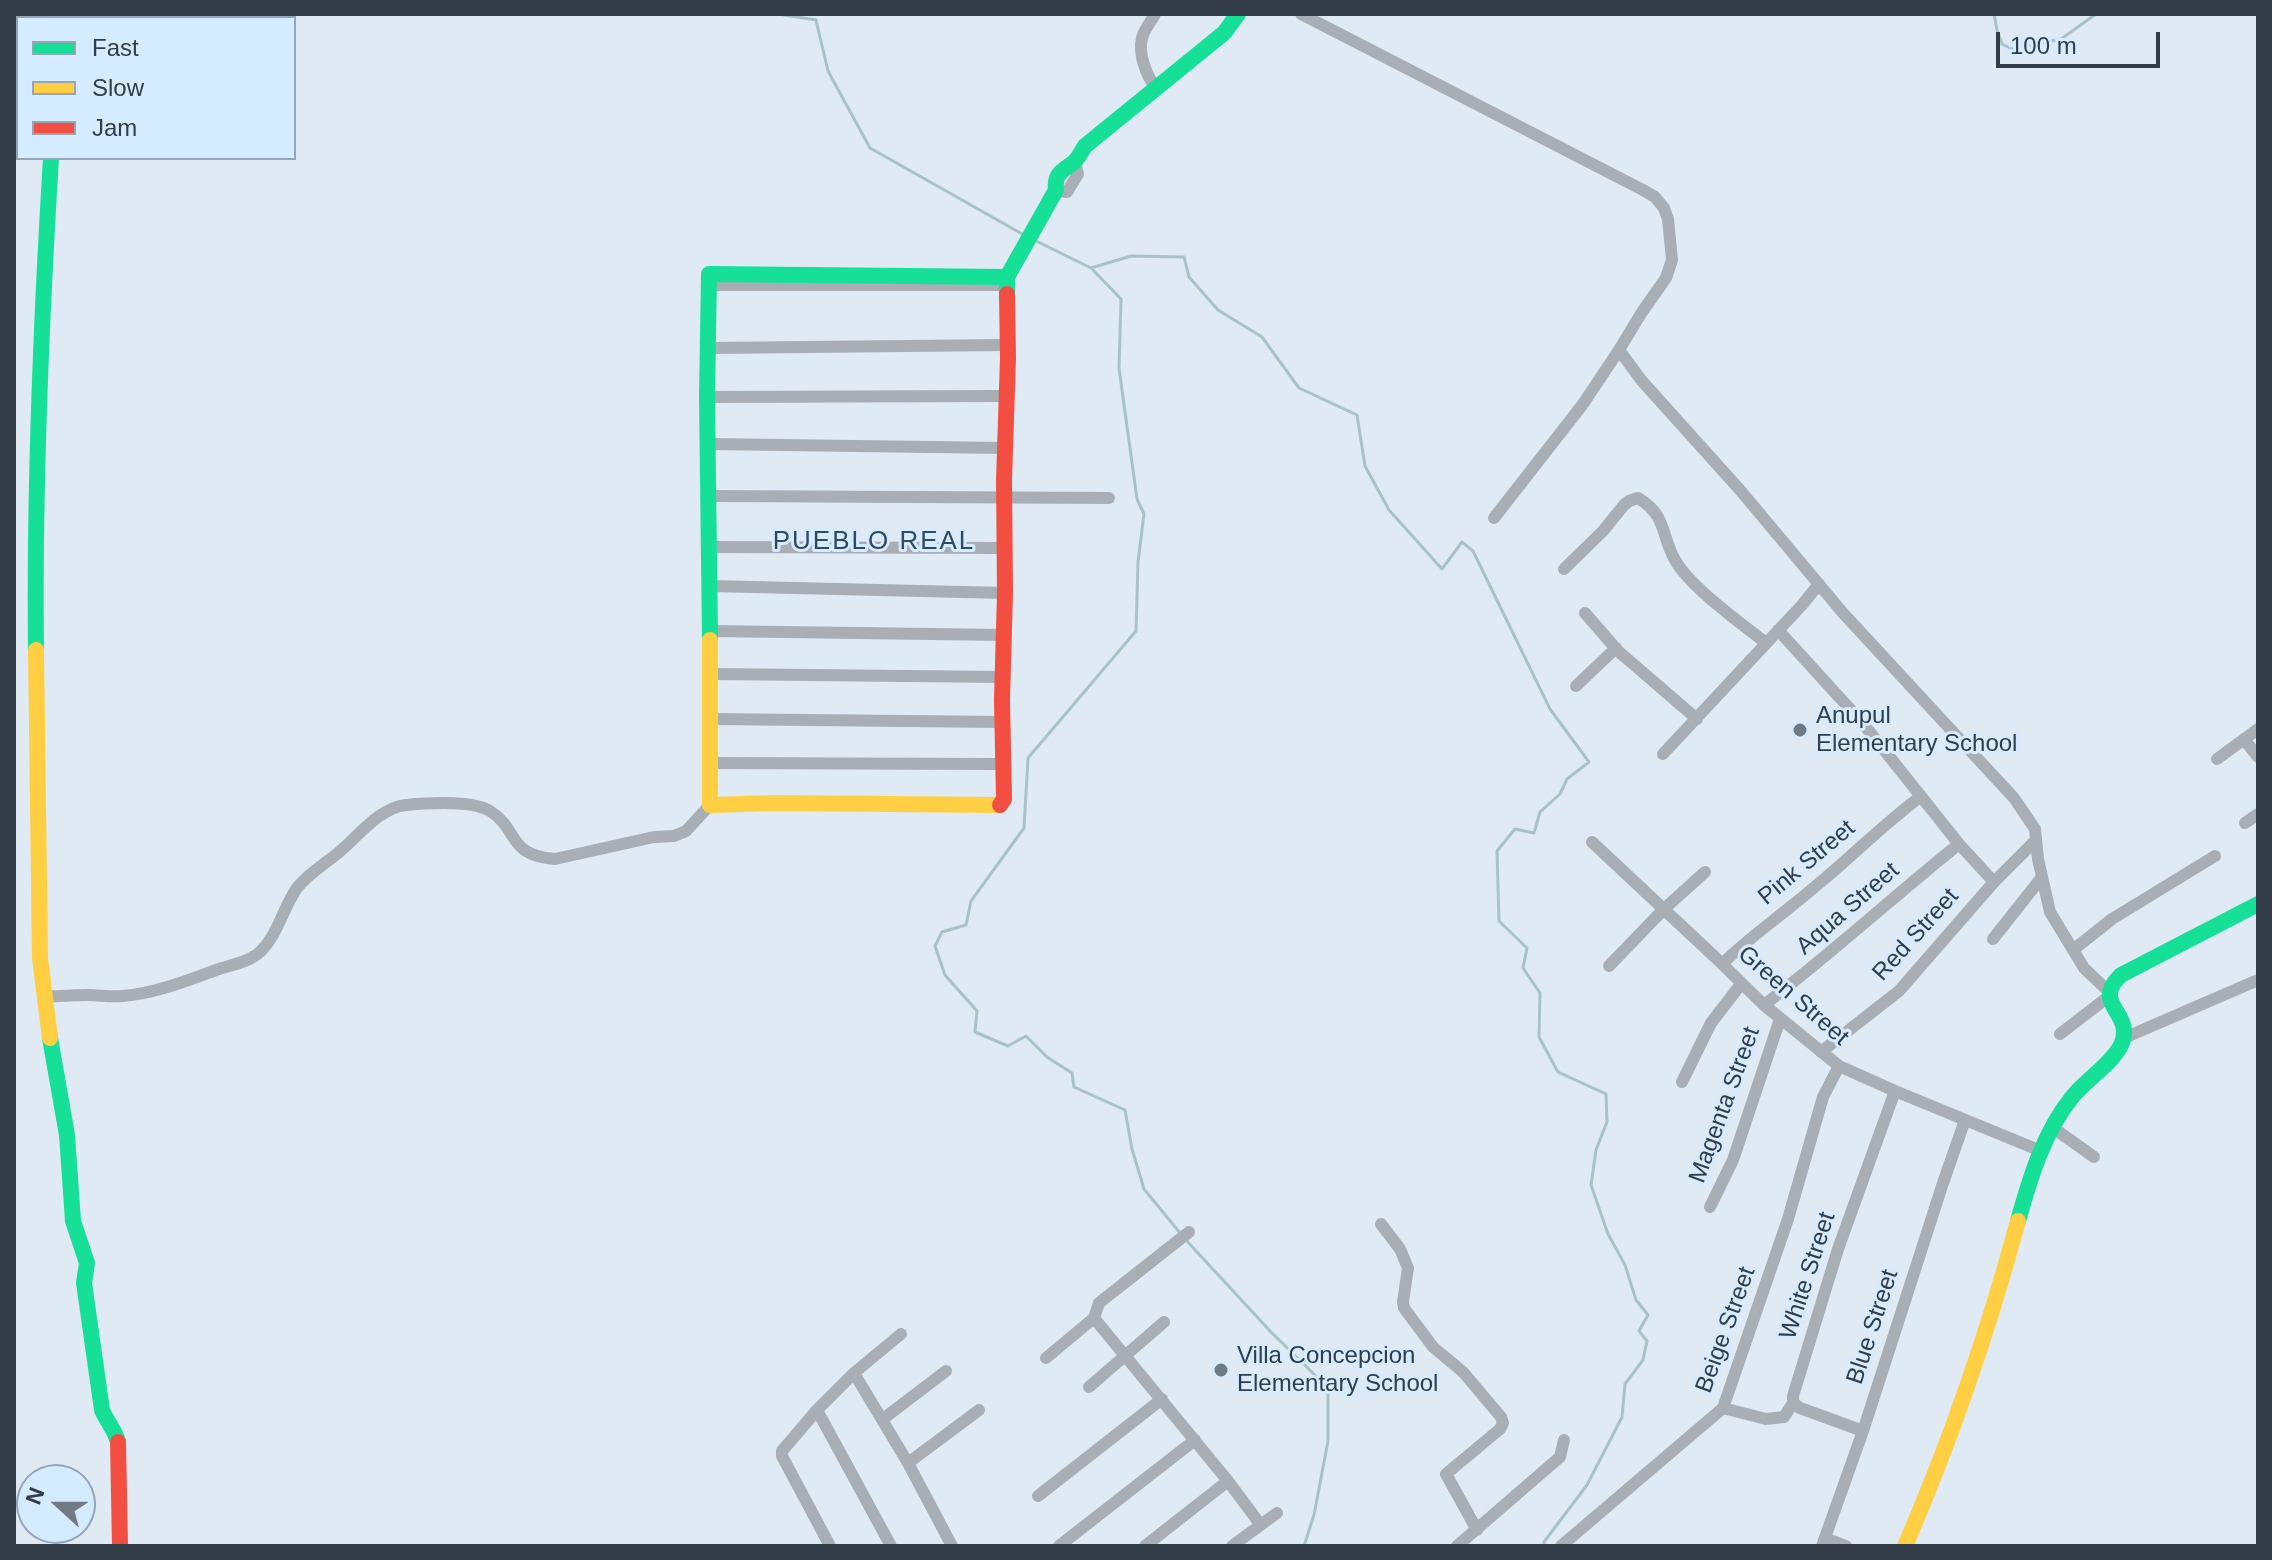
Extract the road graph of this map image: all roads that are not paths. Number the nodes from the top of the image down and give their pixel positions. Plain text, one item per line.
1 (1155, 14) edge
2 (1238, 14) edge
3 (1301, 14) edge
4 (1156, 88) junction
5 (51, 160) edge
6 (1007, 281) junction
7 (1008, 345) junction
8 (708, 348) junction
9 (1619, 350) junction
10 (1007, 396) junction
11 (707, 397) junction
12 (707, 444) junction
13 (1005, 448) junction
14 (709, 496) junction
15 (1004, 497) junction
16 (1109, 498) dead end
17 (1494, 518) dead end
18 (710, 547) junction
19 (1005, 548) junction
20 (1564, 569) dead end
21 (1819, 584) junction
22 (710, 586) junction
23 (1005, 593) junction
24 (1585, 613) dead end
25 (1778, 630) junction
26 (710, 631) junction
27 (1004, 635) junction
28 (1766, 643) junction
29 (1616, 648) junction
30 (711, 674) junction
31 (1003, 677) junction
32 (1576, 686) dead end
33 (710, 719) junction
34 (1697, 719) junction
35 (1003, 722) junction
36 (2258, 729) edge
37 (2244, 739) junction
38 (1663, 754) dead end
39 (2258, 757) edge
40 (2217, 759) dead end
41 (709, 763) junction
42 (1004, 764) junction
43 (1920, 797) junction
44 (710, 805) junction
45 (2258, 814) edge
46 (2245, 823) dead end
47 (2036, 840) junction
48 (1592, 842) dead end
49 (1959, 844) junction
50 (2215, 856) dead end
51 (1705, 872) dead end
52 (2042, 877) junction
53 (1994, 882) junction
54 (2258, 904) edge
55 (1664, 909) junction
56 (1993, 939) dead end
57 (2073, 950) junction
58 (1722, 964) junction
59 (1609, 966) dead end
60 (2258, 980) edge
61 (1741, 984) junction
62 (2107, 994) junction
63 (44, 997) junction
64 (1764, 1005) junction
65 (1780, 1019) junction
66 (2060, 1034) dead end
67 (2124, 1038) junction
68 (1821, 1052) junction
69 (1839, 1066) junction
70 (1682, 1082) dead end
71 (1895, 1091) junction
72 (1965, 1120) junction
73 (2052, 1127) junction
74 (2041, 1151) junction
75 (2094, 1157) dead end
76 (1710, 1207) dead end
77 (1381, 1224) dead end
78 (1189, 1232) dead end
79 (1094, 1318) junction
80 (1164, 1322) dead end
81 (901, 1334) dead end
82 (1127, 1356) junction
83 (1046, 1358) dead end
84 (946, 1371) dead end
85 (854, 1373) junction
86 (1089, 1387) dead end
87 (1162, 1399) junction
88 (1793, 1403) junction
89 (1723, 1408) junction
90 (817, 1410) junction
91 (979, 1410) dead end
92 (883, 1419) junction
93 (1863, 1431) junction
94 (1195, 1440) junction
95 (1564, 1440) dead end
96 (908, 1463) junction
97 (1228, 1481) junction
98 (1038, 1496) dead end
99 (1277, 1513) dead end
100 (1260, 1524) junction
101 (1475, 1532) junction
102 (1824, 1542) edge
103 (120, 1546) edge
104 (830, 1546) edge
105 (891, 1546) edge
106 (952, 1546) edge
107 (1059, 1546) edge
108 (1145, 1546) edge
109 (1232, 1546) edge
110 (1457, 1546) edge
111 (1482, 1546) edge
112 (1561, 1546) edge
113 (1846, 1546) edge
114 (1905, 1546) edge

1 - 4 street
2 - 4 street
3 - 9 street
4 - 6 street
5 - 63 street
6 - 7 street
6 - 8 street
7 - 8 street
7 - 10 street
8 - 11 street
9 - 17 street
9 - 21 street
10 - 11 street
10 - 13 street
11 - 12 street
12 - 13 street
12 - 14 street
13 - 15 street
14 - 15 street
14 - 18 street
15 - 16 street
15 - 19 street
18 - 19 street
18 - 22 street
19 - 23 street
20 - 28 street
21 - 25 street
21 - 47 street
22 - 23 street
22 - 26 street
23 - 27 street
24 - 29 street
25 - 28 street
25 - 43 street
26 - 27 street
26 - 30 street
27 - 31 street
28 - 34 street
29 - 32 street
29 - 34 street
30 - 31 street
30 - 33 street
31 - 35 street
33 - 35 street
33 - 41 street
34 - 38 street
35 - 42 street
36 - 37 street
37 - 39 street
37 - 40 street
41 - 42 street
41 - 44 street
42 - 44 street
43 - 49 street
43 - 58 street, Pink Street
44 - 63 street
45 - 46 street
47 - 52 street
47 - 53 street, Red Street
48 - 55 street, Green Street
49 - 53 street
49 - 64 street, Aqua Street
50 - 57 street
51 - 55 street
52 - 56 street
52 - 57 street
53 - 68 street, Red Street
54 - 62 street
55 - 58 street, Green Street
55 - 59 street
57 - 62 street
58 - 61 street, Green Street
60 - 67 street
61 - 64 street, Green Street
61 - 70 street
62 - 66 street
62 - 67 street
63 - 103 street
64 - 65 street, Green Street
65 - 68 street, Green Street
65 - 76 street, Magenta Street
67 - 73 street
68 - 69 street, Green Street
69 - 71 street, Green Street
69 - 89 street, Beige Street
71 - 72 street, Green Street
71 - 88 street, White Street
72 - 74 street, Green Street
72 - 93 street, Blue Street
73 - 74 street
73 - 75 street
74 - 114 street
77 - 101 street
78 - 79 street
79 - 82 street
79 - 83 street
80 - 82 street
81 - 85 street
82 - 86 street
82 - 87 street
84 - 92 street
85 - 90 street
85 - 92 street
87 - 94 street
87 - 98 street
88 - 89 street
88 - 93 street
89 - 112 street, Beige Street
90 - 104 street
90 - 105 street
91 - 96 street
92 - 96 street
93 - 102 street, Blue Street
94 - 97 street
94 - 107 street
95 - 101 street
96 - 106 street
97 - 100 street
97 - 108 street
99 - 100 street
100 - 109 street
101 - 110 street
101 - 111 street
102 - 113 street

